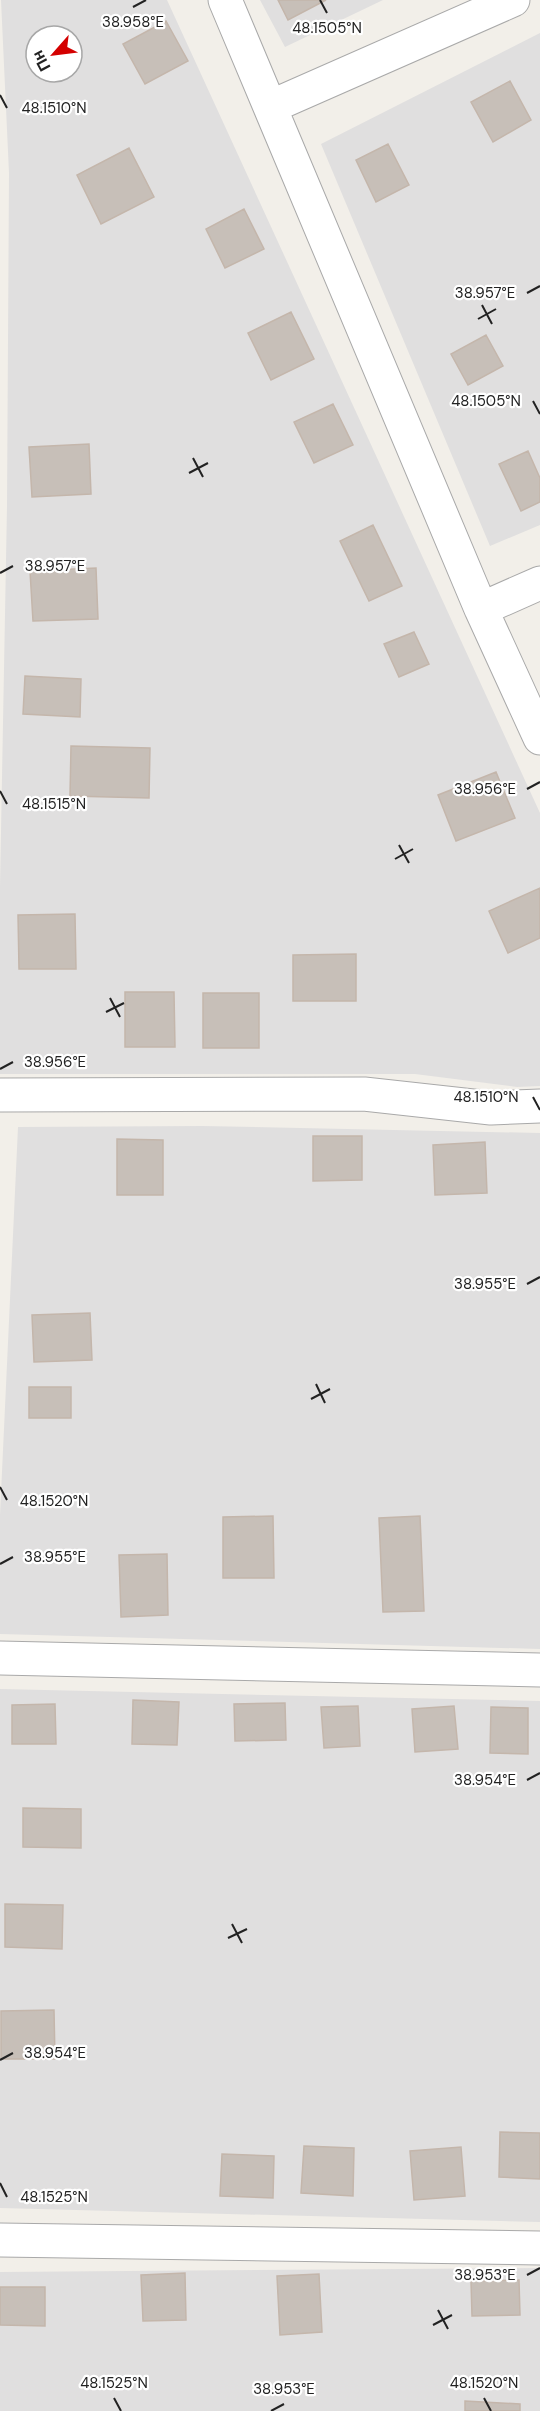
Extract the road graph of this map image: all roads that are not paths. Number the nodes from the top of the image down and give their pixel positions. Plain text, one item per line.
1 (225, 0) edge
2 (513, 0) edge
3 (270, 107) junction
4 (540, 583) edge
5 (481, 609) junction
6 (540, 738) edge
7 (0, 1095) edge
8 (540, 1106) edge
9 (0, 1658) edge
10 (540, 1670) edge
11 (0, 2240) edge
12 (540, 2248) edge

1 - 3 street
2 - 3 street
3 - 5 street
4 - 5 street
5 - 6 street
7 - 8 street
9 - 10 street
11 - 12 street

